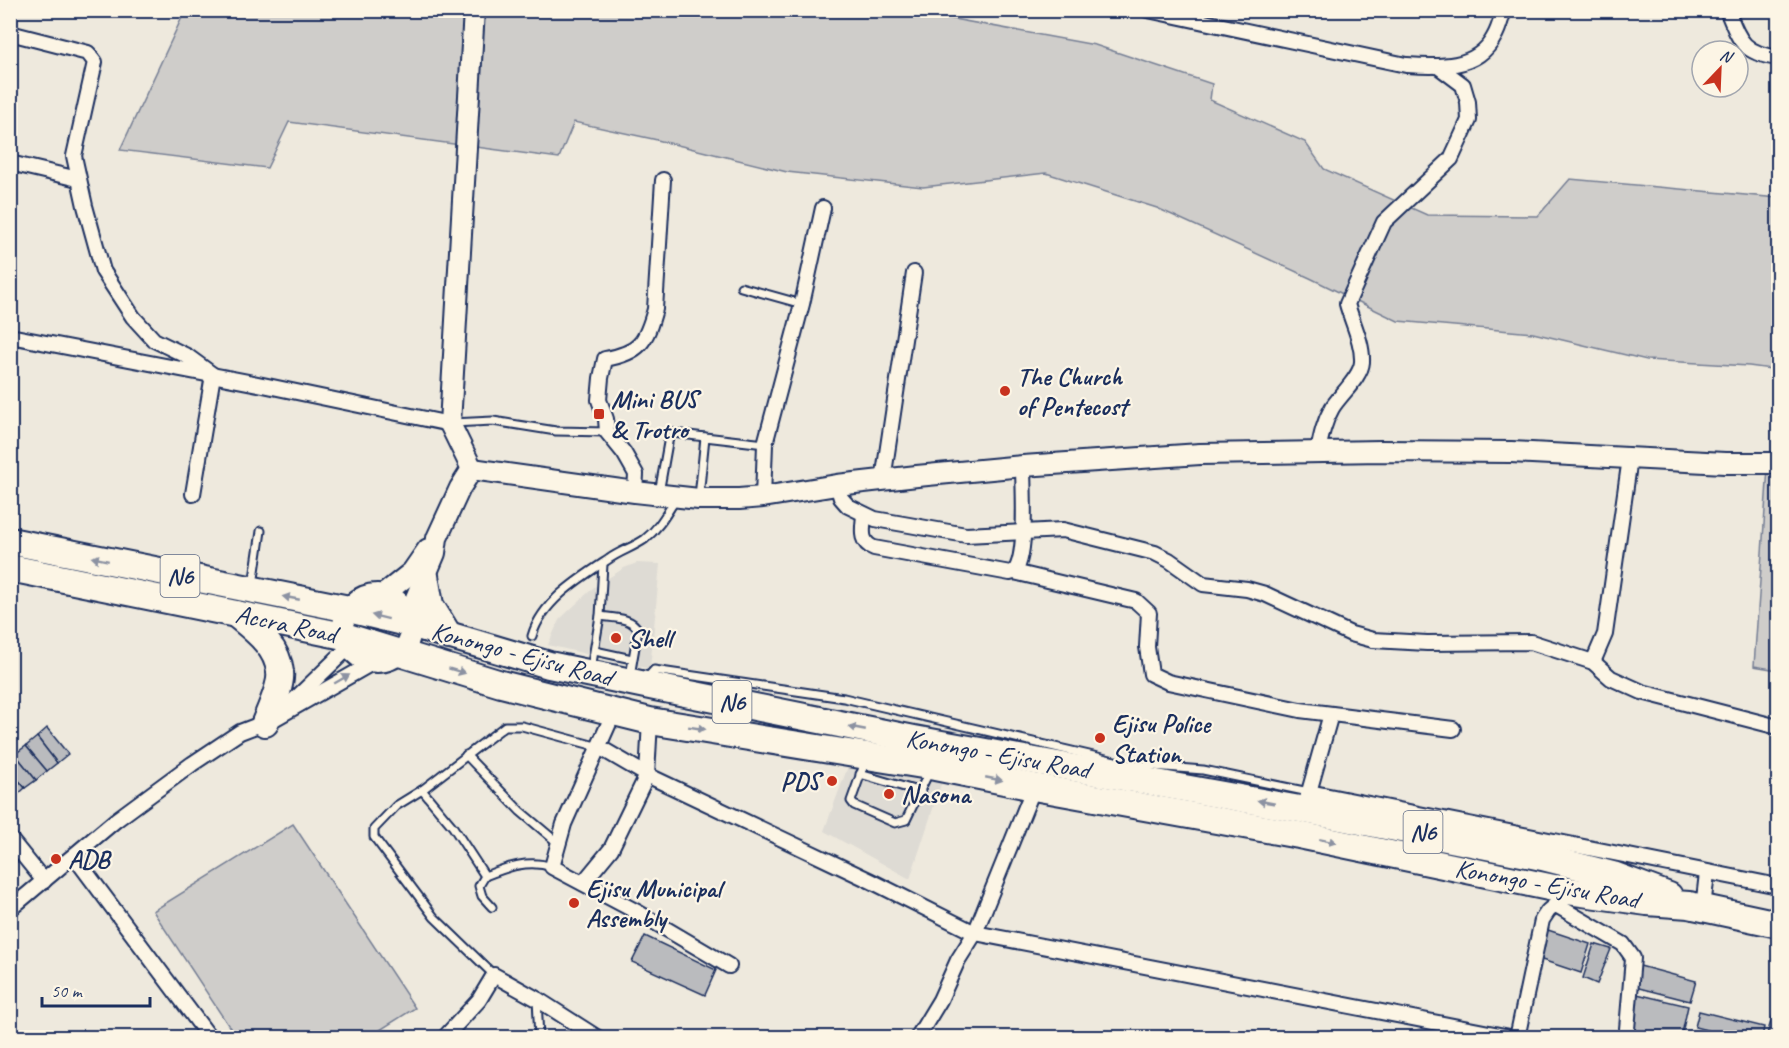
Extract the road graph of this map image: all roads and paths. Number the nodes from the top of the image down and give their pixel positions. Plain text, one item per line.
1 (474, 10) edge
2 (1148, 10) edge
3 (1504, 10) edge
4 (1727, 10) edge
5 (1164, 12) edge
6 (10, 33) edge
7 (1779, 58) edge
8 (1439, 67) junction
9 (10, 163) edge
10 (78, 179) junction
11 (663, 180) dead end
12 (823, 208) dead end
13 (914, 273) dead end
14 (741, 287) dead end
15 (802, 304) junction
16 (10, 336) edge
17 (213, 375) junction
18 (450, 424) junction
19 (608, 432) junction
20 (705, 437) junction
21 (765, 444) junction
22 (1318, 452) junction
23 (1630, 458) junction
24 (1779, 463) edge
25 (1023, 466) junction
26 (472, 470) junction
27 (883, 480) junction
28 (837, 485) junction
29 (635, 492) junction
30 (193, 494) dead end
31 (668, 495) junction
32 (764, 497) junction
33 (699, 499) junction
34 (864, 515) junction
35 (261, 531) dead end
36 (1023, 532) junction
37 (437, 538) junction
38 (10, 541) edge
39 (603, 564) junction
40 (10, 568) edge
41 (1014, 572) junction
42 (425, 576) junction
43 (252, 591) junction
44 (383, 595) junction
45 (349, 609) junction
46 (235, 614) junction
47 (600, 616) junction
48 (411, 621) junction
49 (449, 636) junction
50 (532, 636) dead end
51 (346, 641) junction
52 (401, 653) junction
53 (374, 662) junction
54 (593, 662) junction
55 (1593, 662) junction
56 (635, 675) junction
57 (557, 699) joint
58 (614, 712) junction
59 (1331, 714) junction
60 (270, 721) junction
61 (650, 721) junction
62 (1779, 727) edge
63 (1453, 729) dead end
64 (599, 747) junction
65 (466, 755) junction
66 (864, 765) junction
67 (931, 767) junction
68 (647, 775) junction
69 (1034, 787) junction
70 (422, 790) junction
71 (921, 792) junction
72 (1307, 801) junction
73 (10, 839) edge
74 (558, 843) junction
75 (74, 856) junction
76 (552, 867) junction
77 (1707, 873) junction
78 (485, 876) junction
79 (44, 881) junction
80 (583, 883) junction
81 (1779, 886) edge
82 (1562, 898) junction
83 (492, 907) dead end
84 (1696, 907) junction
85 (10, 909) edge
86 (1779, 924) edge
87 (975, 933) junction
88 (729, 966) dead end
89 (494, 975) junction
90 (537, 999) junction
91 (594, 1037) edge
92 (210, 1038) edge
93 (444, 1038) edge
94 (539, 1038) edge
95 (917, 1038) edge
96 (1516, 1038) edge
97 (1628, 1038) edge

1 - 18 main road
2 - 5 street
3 - 8 street
4 - 7 street
5 - 8 street
6 - 10 street
8 - 22 street
9 - 10 street
10 - 17 street
11 - 19 street
12 - 15 street
13 - 27 street
14 - 15 lane
15 - 21 street
16 - 17 street
17 - 18 street
17 - 30 street
18 - 19 lane
18 - 26 main road
19 - 29 street
20 - 21 lane
20 - 31 lane
20 - 33 lane
21 - 32 street
22 - 23 main road
22 - 25 main road
23 - 24 main road
23 - 55 street
25 - 27 main road
25 - 36 street
26 - 29 main road
26 - 37 main road
27 - 28 main road
28 - 32 main road
28 - 34 street
29 - 31 main road
31 - 33 main road
31 - 39 lane
32 - 33 main road
34 - 36 street
34 - 41 street
35 - 43 lane
36 - 41 street
36 - 55 street
37 - 42 main road
37 - 44 main road
43 -> 38 highway, Konongo - Ejisu Road / N6
39 - 47 lane
39 - 50 lane
40 - 46 highway, Accra Road / N6
41 - 59 street
42 - 48 main road
42 - 49 highway
45 -> 43 highway, Konongo - Ejisu Road / N6
44 - 45 main road
44 - 48 main road, Konongo - Ejisu Road
48 -> 45 highway, Konongo - Ejisu Road / N6
45 - 51 main road
46 - 51 highway, Accra Road / N6
46 - 60 highway
47 - 54 lane
47 - 56 lane
48 - 49 highway, Konongo - Ejisu Road / N6
48 - 52 main road, Konongo - Ejisu Road
49 - 54 highway, Konongo - Ejisu Road / N6
51 - 52 highway, Accra Road / N6
51 - 53 main road
51 - 60 street
52 - 53 main road, Konongo - Ejisu Road
52 -> 57 highway, Accra Road / N6
60 -> 53 street
54 - 56 highway, Konongo - Ejisu Road / N6
55 - 62 street
56 - 72 highway, Konongo - Ejisu Road / N6
57 - 58 highway, Konongo - Ejisu Road / N6
58 - 61 highway, Konongo - Ejisu Road / N6
58 - 64 street
59 - 63 street
59 - 72 street
60 - 75 street
61 -> 66 highway, Konongo - Ejisu Road / N6
61 - 68 street
64 - 65 lane
64 - 68 street
64 - 74 street
65 - 70 lane
65 - 74 lane
66 - 67 highway, Konongo - Ejisu Road / N6
66 - 71 lane
66 - 71 lane
67 -> 69 highway, Konongo - Ejisu Road / N6
67 - 71 lane
68 - 80 street
68 - 87 street
69 -> 82 highway, Konongo - Ejisu Road / N6
69 - 87 street
70 - 78 lane
70 - 89 lane
72 - 77 street
72 - 84 highway, Konongo - Ejisu Road / N6
73 - 79 street
74 - 76 street
75 - 79 street
75 - 92 street
76 - 78 lane
76 - 80 street
77 - 81 street
77 - 84 street
78 - 83 lane
79 - 85 street
80 - 88 street
82 - 84 highway, Konongo - Ejisu Road / N6
82 - 96 street
82 - 97 street
84 - 86 highway, Konongo - Ejisu Road / N6
87 - 95 street
87 - 96 street
89 - 90 street
89 - 93 street
90 - 91 street
90 - 94 lane

